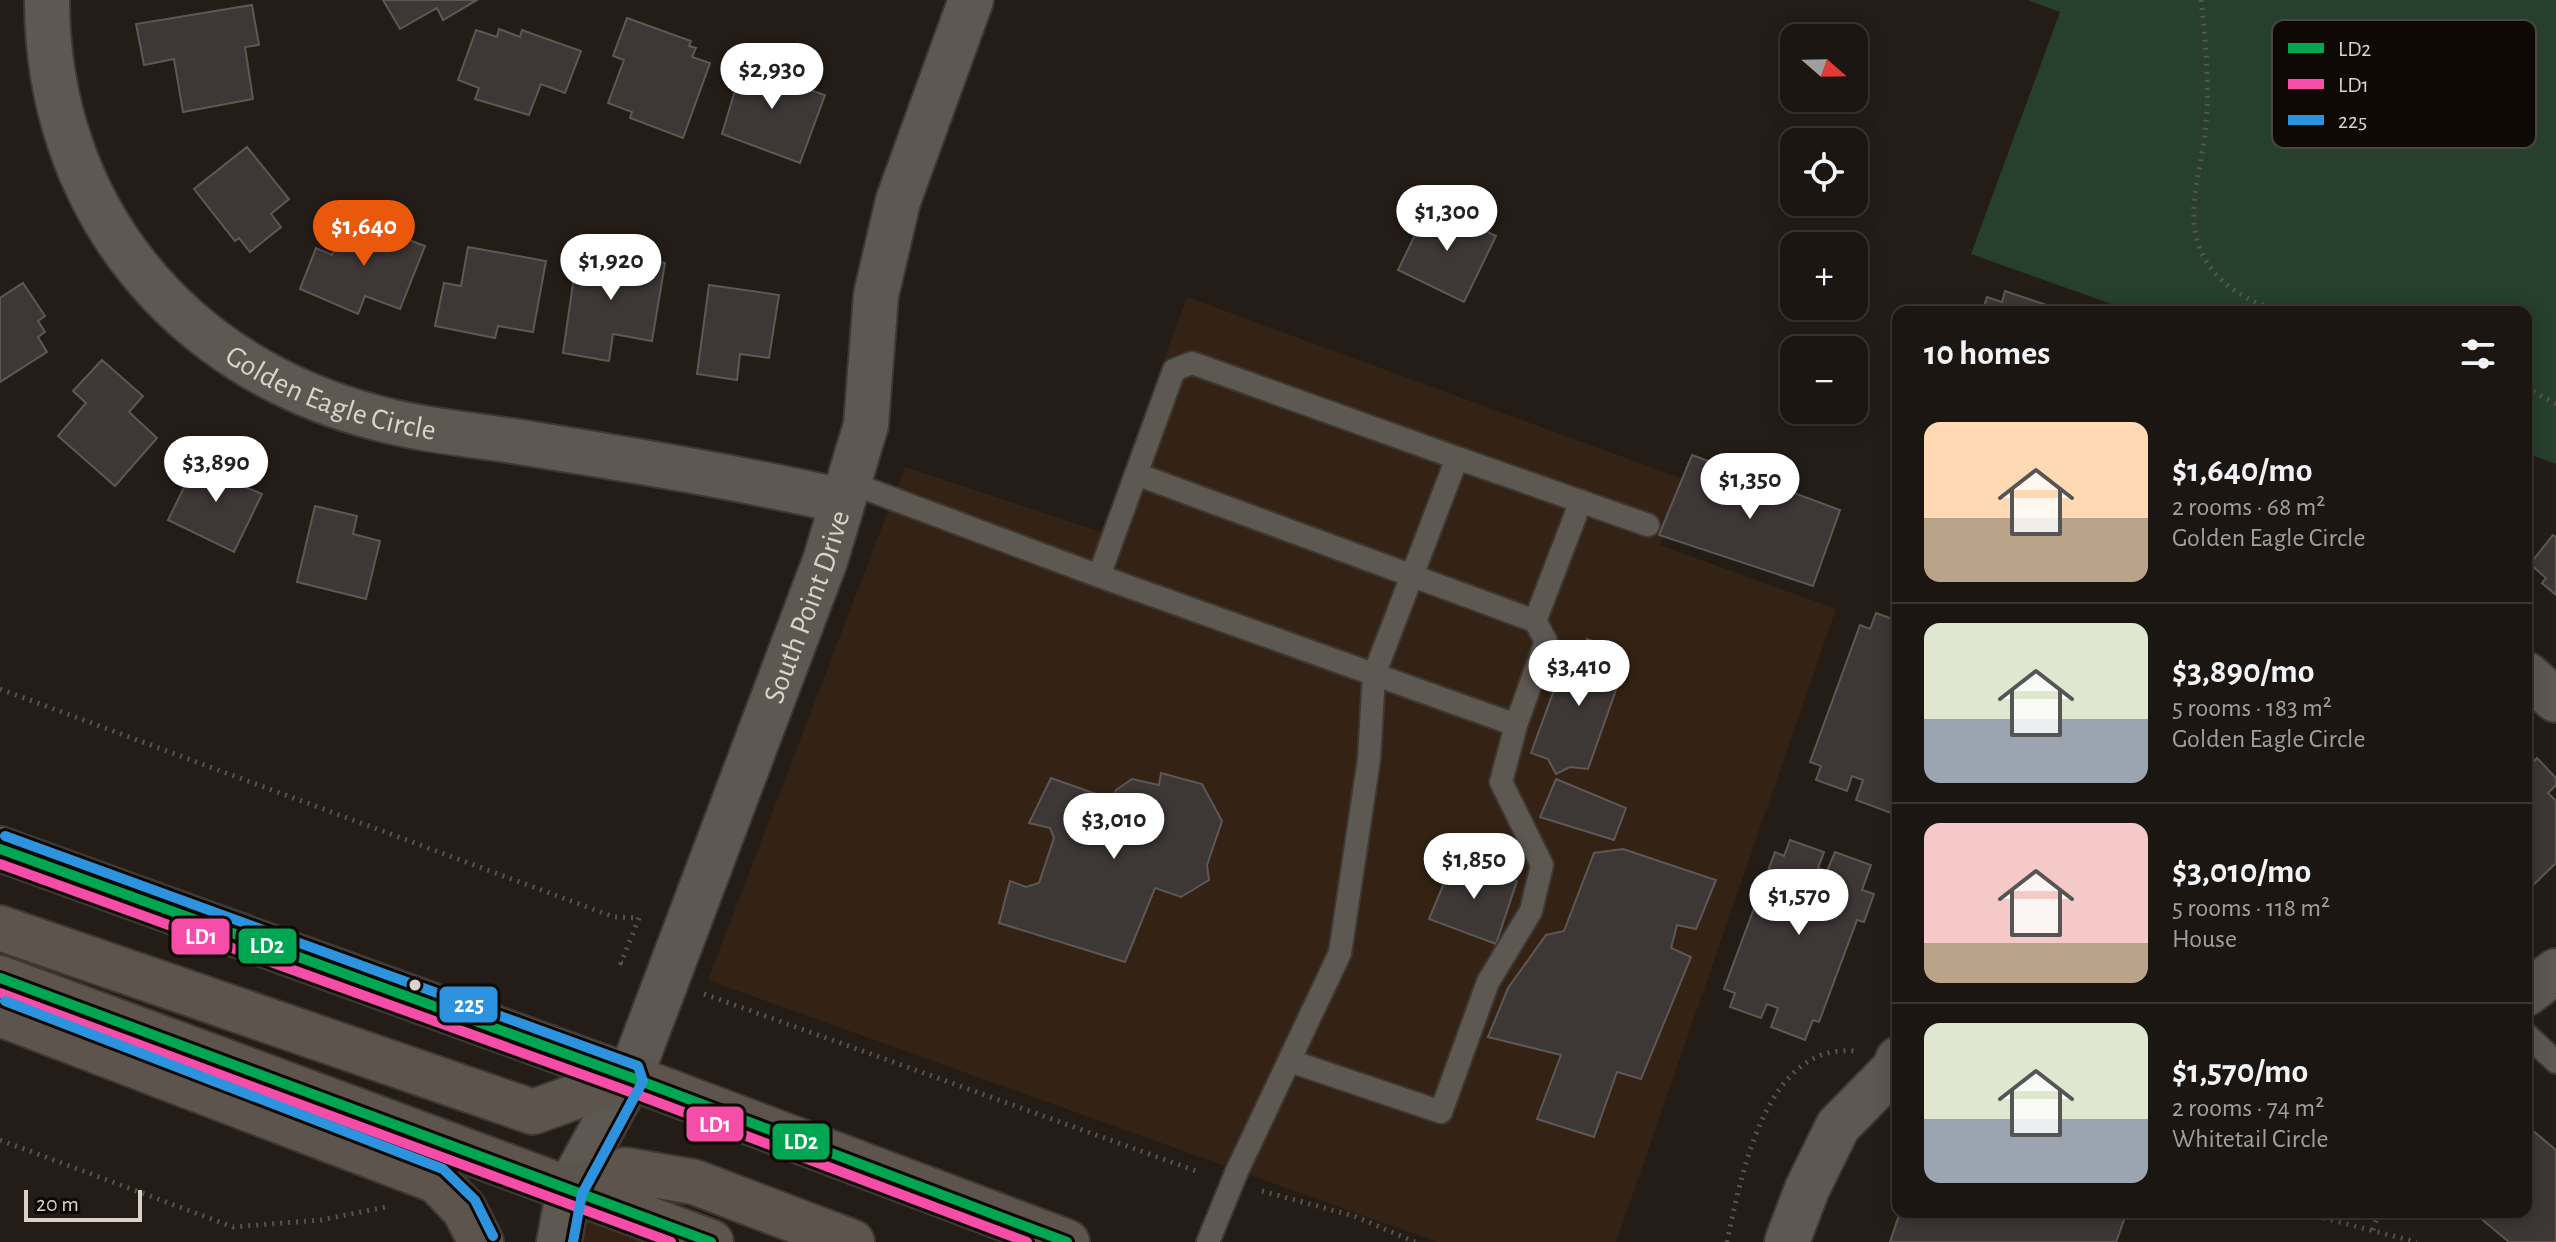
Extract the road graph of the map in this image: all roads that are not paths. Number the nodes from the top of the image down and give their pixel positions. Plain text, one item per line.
1 (47, 0) edge
2 (962, 1) edge
3 (1457, 458) junction
4 (1136, 474) junction
5 (845, 492) junction
6 (1581, 501) junction
7 (1648, 525) dead end
8 (1099, 576) junction
9 (1412, 576) junction
10 (1535, 621) junction
11 (1376, 672) junction
12 (2532, 679) edge
13 (2556, 700) edge
14 (1516, 725) junction
15 (0, 849) edge
16 (0, 928) edge
17 (2556, 971) edge
18 (0, 978) edge
19 (2532, 989) edge
20 (0, 1014) edge
21 (2532, 1040) edge
22 (1290, 1061) junction
23 (2556, 1062) edge
24 (1892, 1068) edge
25 (630, 1077) junction
26 (569, 1189) junction
27 (481, 1242) edge
28 (559, 1242) edge
29 (711, 1242) edge
30 (852, 1242) edge
31 (1067, 1242) edge
32 (1208, 1242) edge
33 (1787, 1242) edge

1 - 5 street, Golden Eagle Circle
2 - 5 street, South Point Drive
3 - 4 lane
3 - 6 lane
3 - 9 lane
4 - 8 lane
4 - 9 lane
5 - 8 lane
5 - 25 street, South Point Drive
6 - 7 lane
6 - 10 lane
8 - 11 lane
9 - 10 lane
9 - 11 lane
10 - 14 lane
11 - 14 lane
11 - 22 lane
12 - 13 street
14 - 22 lane
15 - 25 main road
16 - 25 main road
17 - 19 street
18 - 26 main road
20 - 27 main road
21 - 23 lane
22 - 32 lane
24 - 33 street
25 - 26 street, South Point Drive
25 - 31 main road
26 - 28 street, South Point Drive
26 - 29 main road
26 - 30 main road

